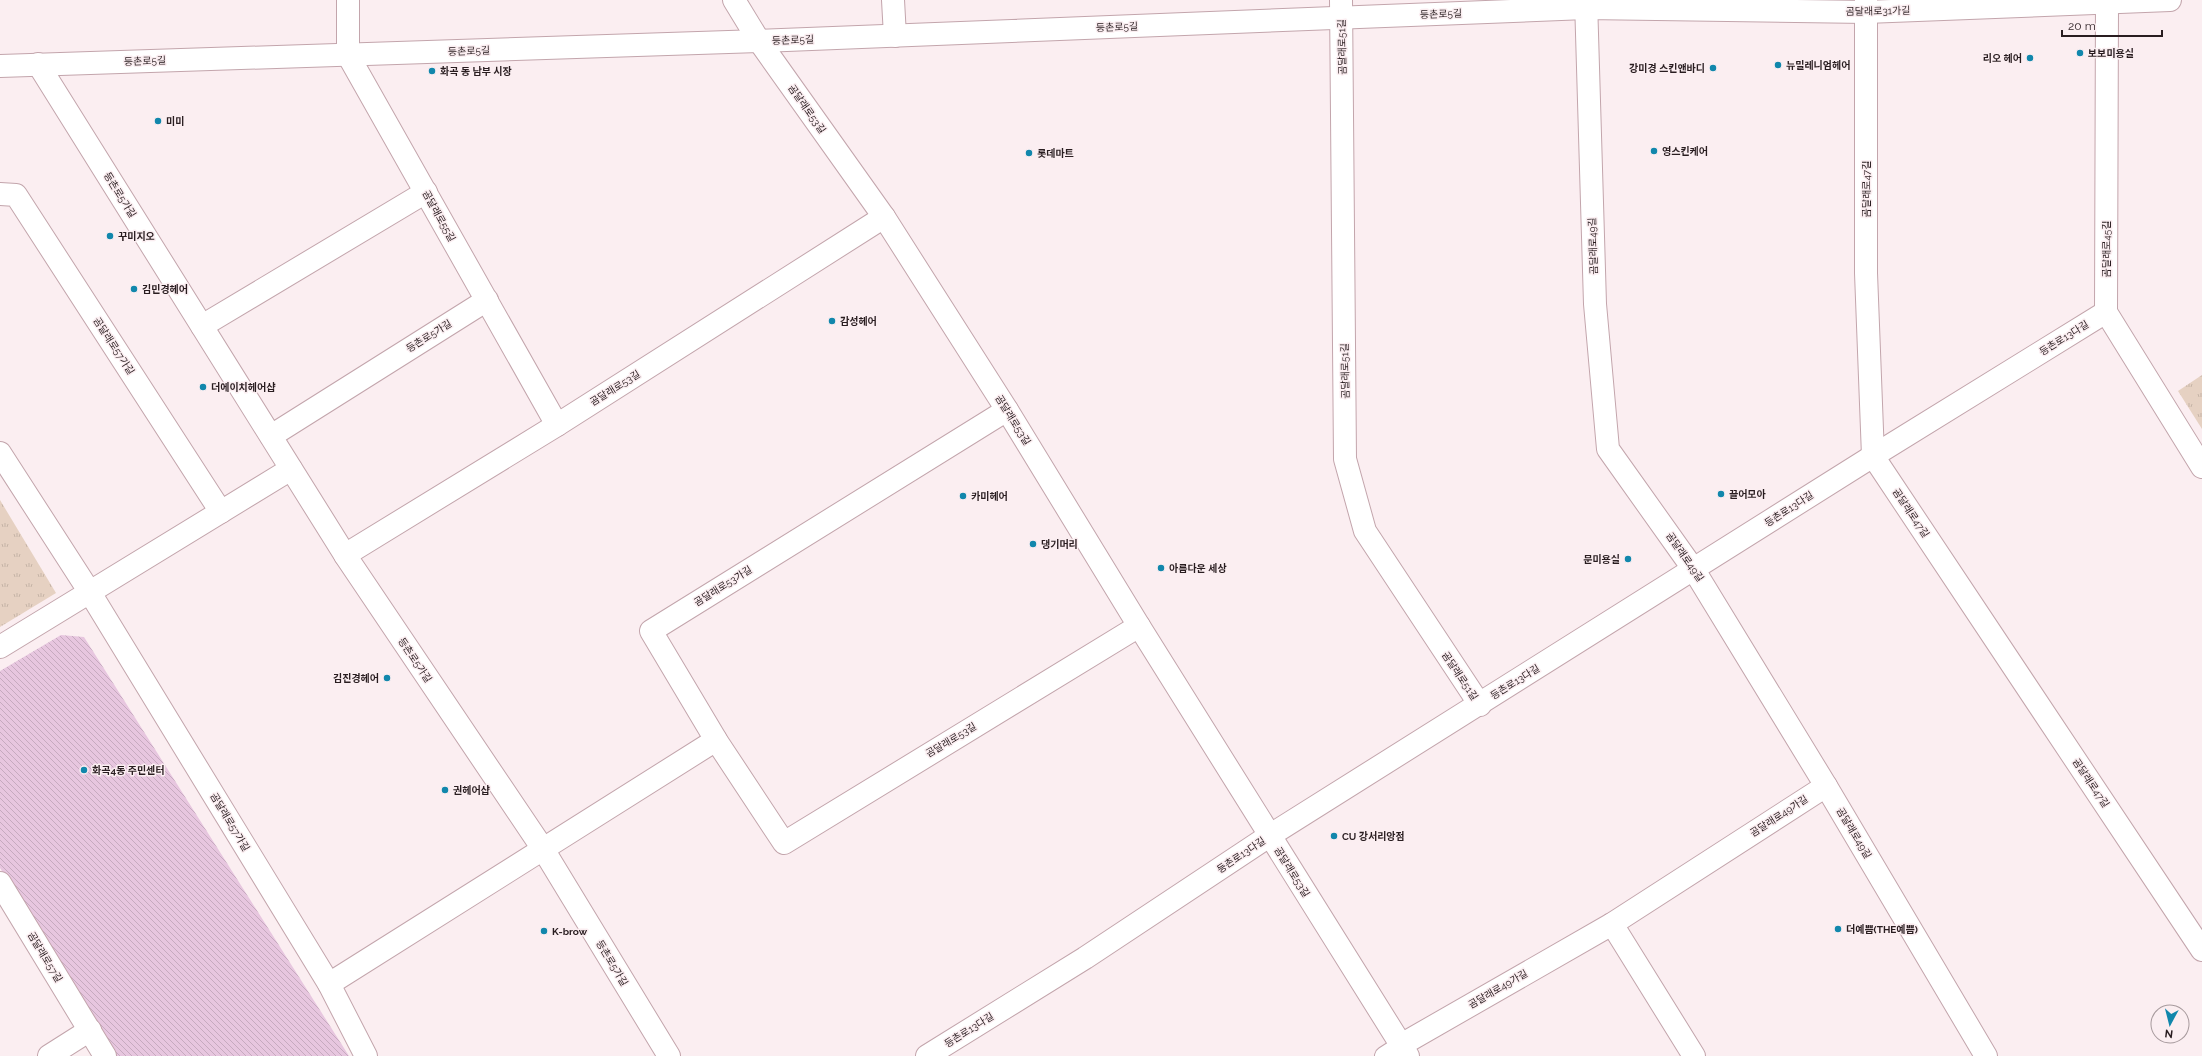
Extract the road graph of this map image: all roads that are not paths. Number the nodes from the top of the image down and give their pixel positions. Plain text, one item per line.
1 (348, 0) edge
2 (734, 0) edge
3 (893, 0) edge
4 (2170, 0) edge
5 (2107, 2) junction
6 (1586, 4) edge
7 (1866, 6) edge
8 (1341, 9) edge
9 (895, 36) junction
10 (759, 42) junction
11 (348, 55) junction
12 (38, 64) junction
13 (0, 66) edge
14 (426, 192) junction
15 (0, 194) edge
16 (884, 217) junction
17 (487, 300) junction
18 (2106, 312) junction
19 (202, 326) junction
20 (1007, 410) junction
21 (558, 425) junction
22 (271, 436) junction
23 (0, 453) edge
24 (1873, 456) junction
25 (2202, 467) edge
26 (291, 469) junction
27 (221, 512) junction
28 (345, 555) junction
29 (1694, 570) junction
30 (89, 591) junction
31 (1139, 626) junction
32 (0, 647) edge
33 (1480, 705) junction
34 (716, 740) junction
35 (1826, 786) junction
36 (1270, 836) junction
37 (784, 842) joint
38 (543, 849) junction
39 (0, 883) edge
40 (1612, 924) junction
41 (2202, 950) edge
42 (329, 984) junction
43 (90, 1030) junction
44 (1398, 1052) edge
45 (49, 1056) edge
46 (105, 1056) edge
47 (366, 1056) edge
48 (669, 1056) edge
49 (927, 1056) edge
50 (1694, 1056) edge
51 (1986, 1056) edge

1 - 11 street, 곰달래로55길
2 - 10 street, 곰달래로53길
3 - 9 street
4 - 5 street, 곰달래로31가길
5 - 7 street, 곰달래로31가길
5 - 18 street, 곰달래로45길
6 - 7 street, 곰달래로31가길
6 - 8 street, 등촌로5길
6 - 29 street, 곰달래로49길
7 - 24 street, 곰달래로47길
8 - 9 street, 등촌로5길
8 - 33 street, 곰달래로51길
9 - 10 street, 등촌로5길
10 - 11 street, 등촌로5길
10 - 16 street, 곰달래로53길
11 - 12 street, 등촌로5길
11 - 14 street, 곰달래로55길
12 - 13 street, 등촌로5길
12 - 19 street, 등촌로5가길
14 - 17 street, 곰달래로55길
14 - 19 street
15 - 27 street, 곰달래로57가길
16 - 20 street, 곰달래로53길
16 - 21 street, 곰달래로53길
17 - 21 street, 곰달래로55길
17 - 22 street, 등촌로5가길
18 - 24 street, 등촌로13다길
18 - 25 street
19 - 22 street, 등촌로5가길
20 - 31 street, 곰달래로53길
20 - 34 street, 곰달래로53가길
21 - 28 street, 곰달래로53길
22 - 26 street, 등촌로5가길
23 - 30 street, 곰달래로57가길
24 - 29 street, 등촌로13다길
24 - 41 street, 곰달래로47길
26 - 27 street
26 - 28 street, 등촌로5가길
27 - 30 street
28 - 38 street, 등촌로5가길
29 - 33 street, 등촌로13다길
29 - 35 street, 곰달래로49길
30 - 32 street
30 - 42 street, 곰달래로57가길
31 - 36 street, 곰달래로53길
31 - 37 street, 곰달래로53길
33 - 36 street, 등촌로13다길
34 - 37 street, 곰달래로53가길
34 - 38 street
35 - 40 street, 곰달래로49가길
35 - 51 street, 곰달래로49길
36 - 44 street, 곰달래로53길
36 - 49 street, 등촌로13다길
38 - 42 street
38 - 48 street, 등촌로5가길
39 - 43 street, 곰달래로57길
40 - 44 street, 곰달래로49가길
40 - 50 street
42 - 47 street, 곰달래로57가길
43 - 45 street
43 - 46 street, 곰달래로57길

